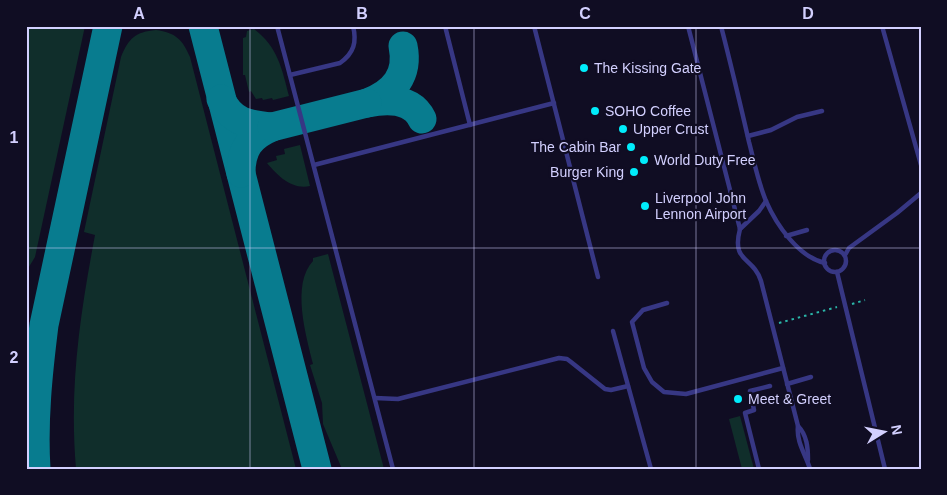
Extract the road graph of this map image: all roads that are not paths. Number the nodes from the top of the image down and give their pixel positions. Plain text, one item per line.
1 (277, 26) edge
2 (353, 26) edge
3 (444, 26) edge
4 (534, 26) edge
5 (688, 26) edge
6 (721, 26) edge
7 (882, 26) edge
8 (290, 75) junction
9 (554, 103) junction
10 (822, 111) dead end
11 (470, 125) junction
12 (748, 136) junction
13 (314, 165) junction
14 (921, 165) edge
15 (921, 193) edge
16 (766, 200) junction
17 (740, 229) junction
18 (807, 230) dead end
19 (786, 236) junction
20 (845, 255) junction
21 (825, 263) junction
22 (837, 272) junction
23 (598, 277) dead end
24 (666, 303) dead end
25 (613, 332) dead end
26 (783, 368) junction
27 (810, 378) dead end
28 (787, 384) junction
29 (628, 386) junction
30 (770, 386) dead end
31 (375, 398) junction
32 (393, 469) edge
33 (651, 469) edge
34 (759, 469) edge
35 (810, 469) edge
36 (885, 469) edge

1 - 8 lane
2 - 8 lane
3 - 11 lane
4 - 9 lane
5 - 17 lane
6 - 12 lane
7 - 14 lane
8 - 13 lane
9 - 11 lane
9 - 23 lane
10 - 12 lane
11 - 13 lane
12 - 16 lane
13 - 31 lane
15 - 20 lane
16 - 17 lane
16 - 19 lane
17 - 26 lane
18 - 19 lane
19 - 21 lane
20 - 21 lane
20 - 22 lane
21 - 22 lane
22 - 36 lane
24 - 26 lane
25 - 29 lane
26 - 28 lane
27 - 28 lane
28 - 35 lane
29 - 31 lane
29 - 33 lane
30 - 34 lane
31 - 32 lane

